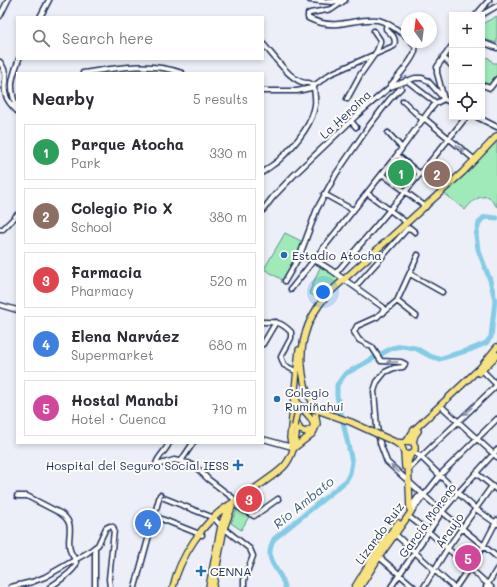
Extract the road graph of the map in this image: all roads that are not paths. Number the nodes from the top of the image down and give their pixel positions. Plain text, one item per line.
1 (8, 0) edge
2 (49, 0) edge
3 (310, 0) edge
4 (340, 0) edge
5 (345, 0) edge
6 (489, 0) edge
7 (497, 6) edge
8 (479, 12) edge
9 (485, 13) edge
10 (0, 16) edge
11 (41, 16) edge
12 (389, 25) junction
13 (374, 31) dead end
14 (401, 33) edge
15 (485, 43) edge
16 (264, 45) edge
17 (415, 48) edge
18 (450, 48) edge
19 (497, 48) edge
20 (375, 54) junction
21 (443, 57) junction
22 (19, 60) edge
23 (0, 62) edge
24 (449, 63) edge
25 (16, 71) edge
26 (91, 72) edge
27 (179, 72) edge
28 (497, 79) edge
29 (406, 80) junction
30 (314, 86) junction
31 (485, 86) edge
32 (390, 87) junction
33 (401, 88) dead end
34 (264, 91) edge
35 (347, 99) dead end
36 (444, 99) junction
37 (403, 101) dead end
38 (449, 102) edge
39 (436, 104) junction
40 (16, 107) edge
41 (16, 109) edge
42 (424, 119) junction
43 (464, 120) edge
44 (483, 120) edge
45 (351, 121) junction
46 (356, 127) dead end
47 (497, 127) edge
48 (388, 133) dead end
49 (497, 133) edge
50 (497, 136) edge
51 (450, 138) junction
52 (402, 148) junction
53 (397, 155) junction
54 (474, 159) junction
55 (264, 171) edge
56 (382, 174) junction
57 (420, 174) junction
58 (406, 191) junction
59 (367, 193) junction
60 (324, 194) junction
61 (425, 206) junction
62 (264, 209) edge
63 (353, 210) junction
64 (389, 210) junction
65 (16, 217) edge
66 (406, 223) junction
67 (0, 230) edge
68 (415, 232) dead end
69 (300, 255) junction
70 (418, 255) dead end
71 (314, 261) junction
72 (336, 273) junction
73 (410, 274) junction
74 (343, 279) junction
75 (285, 281) dead end
76 (355, 287) junction
77 (291, 289) dead end
78 (442, 292) dead end
79 (397, 301) junction
80 (0, 304) edge
81 (16, 310) edge
82 (377, 316) junction
83 (416, 316) dead end
84 (264, 322) edge
85 (276, 322) junction
86 (264, 342) edge
87 (497, 347) edge
88 (497, 354) edge
89 (302, 360) junction
90 (482, 369) junction
91 (297, 372) junction
92 (497, 385) edge
93 (295, 395) junction
94 (306, 407) junction
95 (441, 407) junction
96 (317, 410) junction
97 (497, 419) edge
98 (457, 422) junction
99 (296, 424) junction
100 (264, 439) edge
101 (477, 440) junction
102 (413, 442) junction
103 (169, 444) edge
104 (192, 444) edge
105 (404, 446) junction
106 (293, 447) junction
107 (497, 450) edge
108 (413, 453) junction
109 (493, 454) junction
110 (421, 457) junction
111 (497, 457) edge
112 (181, 461) junction
113 (408, 471) junction
114 (476, 473) junction
115 (440, 476) junction
116 (407, 480) junction
117 (492, 486) junction
118 (497, 490) edge
119 (458, 493) junction
120 (424, 495) junction
121 (17, 496) dead end
122 (278, 499) dead end
123 (232, 505) junction
124 (476, 509) junction
125 (226, 511) junction
126 (409, 512) junction
127 (442, 512) junction
128 (154, 516) junction
129 (215, 519) junction
130 (496, 522) edge
131 (222, 527) junction
132 (461, 528) junction
133 (429, 532) junction
134 (201, 534) junction
135 (395, 534) junction
136 (484, 545) junction
137 (95, 547) junction
138 (447, 548) junction
139 (416, 553) junction
140 (216, 556) junction
141 (377, 556) junction
142 (497, 557) edge
143 (75, 559) junction
144 (468, 568) junction
145 (434, 569) junction
146 (497, 569) edge
147 (400, 575) junction
148 (175, 585) edge
149 (488, 586) edge
150 (11, 587) edge
151 (50, 587) edge
152 (95, 587) edge
153 (110, 587) edge
154 (135, 587) edge
155 (209, 587) edge
156 (213, 587) edge
157 (244, 587) edge
158 (355, 587) edge
159 (360, 587) edge
160 (391, 587) edge
161 (414, 587) edge
162 (424, 587) edge
163 (455, 587) edge

1 - 10 street
2 - 11 street
3 - 4 street
5 - 12 street
6 - 8 street
7 - 9 street
12 - 14 street
12 - 20 street
13 - 20 street
15 - 19 street
16 - 30 street
17 - 32 street
18 - 21 street
20 - 30 street
20 - 35 street
21 - 24 street
21 - 36 street
22 - 25 street
23 - 41 street
25 - 40 street
26 - 27 street
28 - 31 street
29 - 32 street, La Heroina
29 - 36 street, La Heroina
29 - 39 street
30 - 34 street
30 - 55 street
32 - 45 street, La Heroina
33 - 60 street
36 - 38 street, La Heroina
36 - 39 street
37 - 42 street
39 - 42 street
42 - 51 street
42 - 52 street
43 - 51 street
44 - 47 street
45 - 46 street
45 - 62 street, La Heroina
48 - 52 street
49 - 54 main road
50 - 54 main road
51 -> 54 street
51 - 57 street
52 - 53 street
53 - 56 street
53 - 57 street
54 - 61 main road
56 - 58 street
56 - 59 street
57 - 58 street
58 - 61 street
58 - 64 street
59 - 63 street
59 - 64 street
60 - 63 street
60 - 69 street
61 - 66 main road
63 - 71 street
64 - 66 street
64 - 72 street
65 - 67 street
66 - 74 main road
68 - 76 street
69 - 71 street
69 - 75 street
70 - 73 street
71 - 72 street
71 - 77 street
72 - 74 street
73 - 78 street
73 - 79 street
74 - 76 street
74 - 89 main road
74 - 91 main road
76 - 82 street
79 - 82 street
79 - 83 street
80 - 81 street
116 -> 82 street
84 - 85 street
85 - 86 street
85 - 91 street
87 - 90 main road
88 - 90 main road
89 - 94 main road
89 - 106 main road
90 - 92 street
90 - 95 main road
91 - 93 main road
92 -> 98 street
93 - 99 main road
93 - 106 main road
94 - 96 main road, bridge
94 - 99 main road, bridge
95 - 98 street
95 - 102 main road
95 - 105 main road
96 - 99 main road, bridge
96 - 105 main road, bridge
97 - 101 street, Lizardo Ruiz
98 - 101 street
98 - 110 street
99 - 106 main road
100 - 106 street
101 - 109 street
101 - 115 street, Lizardo Ruiz
102 - 105 main road
102 - 108 main road
103 - 112 street
104 - 112 street
105 - 108 main road
105 - 116 main road
106 - 123 main road
107 - 109 street, García Moreno
108 - 110 street
108 - 113 main road
109 - 111 street
109 - 114 street, García Moreno
110 - 113 street
110 - 115 street
112 - 123 street
113 - 116 main road
114 - 117 street
114 - 119 street, García Moreno
115 - 119 street
115 - 120 street, Lizardo Ruiz
116 - 120 street
116 - 126 main road
117 - 118 street
117 - 124 street, Araujo
119 - 124 street
119 - 127 street, García Moreno
120 - 126 street, Lizardo Ruiz
120 - 127 street
121 - 143 street
122 - 123 street
123 - 125 main road
123 - 129 main road
123 - 131 main road
124 - 130 street
124 - 132 street, Araujo
125 - 129 main road
125 - 131 main road
126 - 133 street
126 - 135 main road, Lizardo Ruiz
126 - 141 main road, Lizardo Ruiz
127 - 132 street
127 - 133 street, García Moreno
128 - 129 street
128 - 134 street
128 - 154 street
129 - 131 street
129 - 134 main road
130 - 136 street
131 - 140 main road
131 - 157 street
132 - 136 street
132 - 138 street, Araujo
133 - 138 street
133 - 139 street, García Moreno
134 - 148 main road
135 - 139 street
135 - 141 main road, Lizardo Ruiz
136 - 142 street
136 - 144 street
137 - 143 street
137 - 152 street
137 - 153 street
138 - 144 street
138 - 145 street, Araujo
139 - 145 street
139 - 147 street, García Moreno
140 - 155 main road
140 - 156 main road
141 - 147 street
141 - 158 main road, Lizardo Ruiz
141 - 159 main road, Lizardo Ruiz
143 - 150 street
143 - 151 street
144 - 149 street
144 - 163 street
145 - 162 street, Araujo
145 - 163 street
146 - 149 street
147 - 160 street, García Moreno
147 - 161 street

